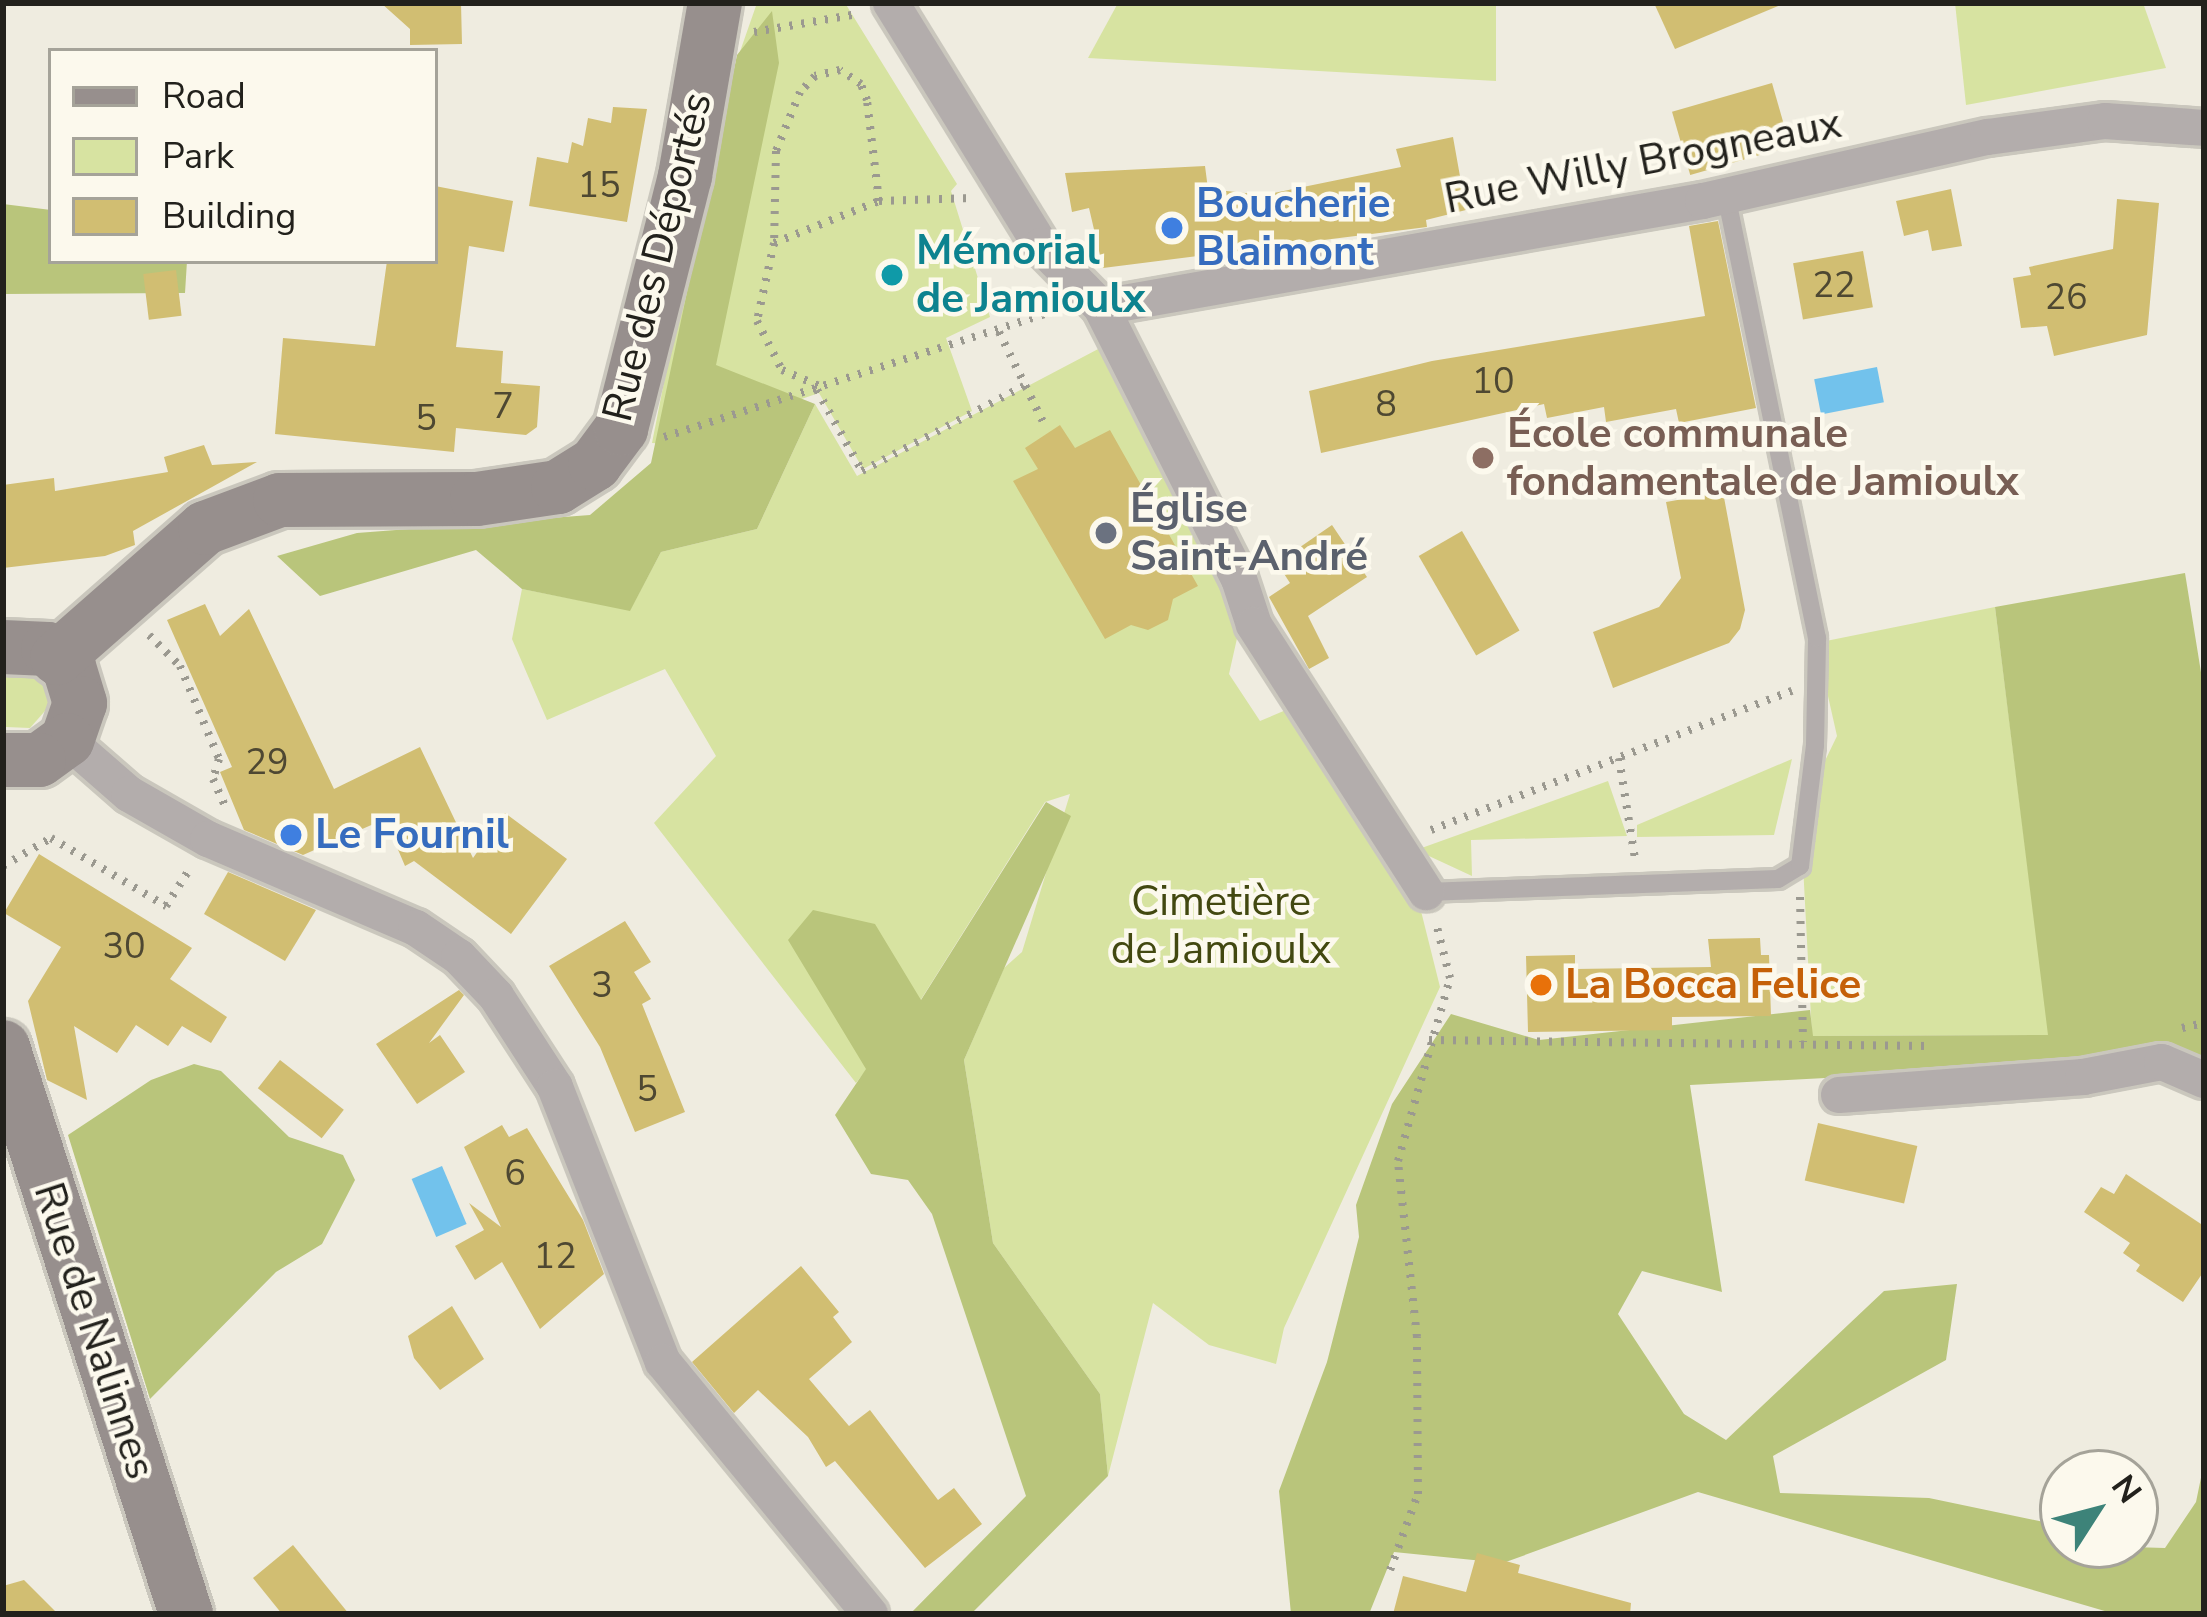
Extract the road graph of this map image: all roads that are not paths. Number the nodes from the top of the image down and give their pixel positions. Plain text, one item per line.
1 (877, 7) edge
2 (712, 21) edge
3 (2204, 128) edge
4 (1726, 195) junction
5 (1095, 302) junction
6 (3, 647) edge
7 (58, 658) junction
8 (68, 740) junction
9 (5, 769) edge
10 (1426, 892) joint
11 (3, 1047) edge
12 (2204, 1080) edge
13 (1839, 1095) dead end
14 (186, 1614) edge
15 (870, 1614) edge

1 - 5 street
2 - 7 street, Rue des Déportés
3 - 4 street, Rue Willy Brogneaux
4 - 5 street, Rue Willy Brogneaux
4 - 10 lane
5 - 10 street
6 - 7 street
7 - 8 street
8 - 9 street
8 - 15 street
11 - 14 street, Rue de Nalinnes
12 - 13 street

